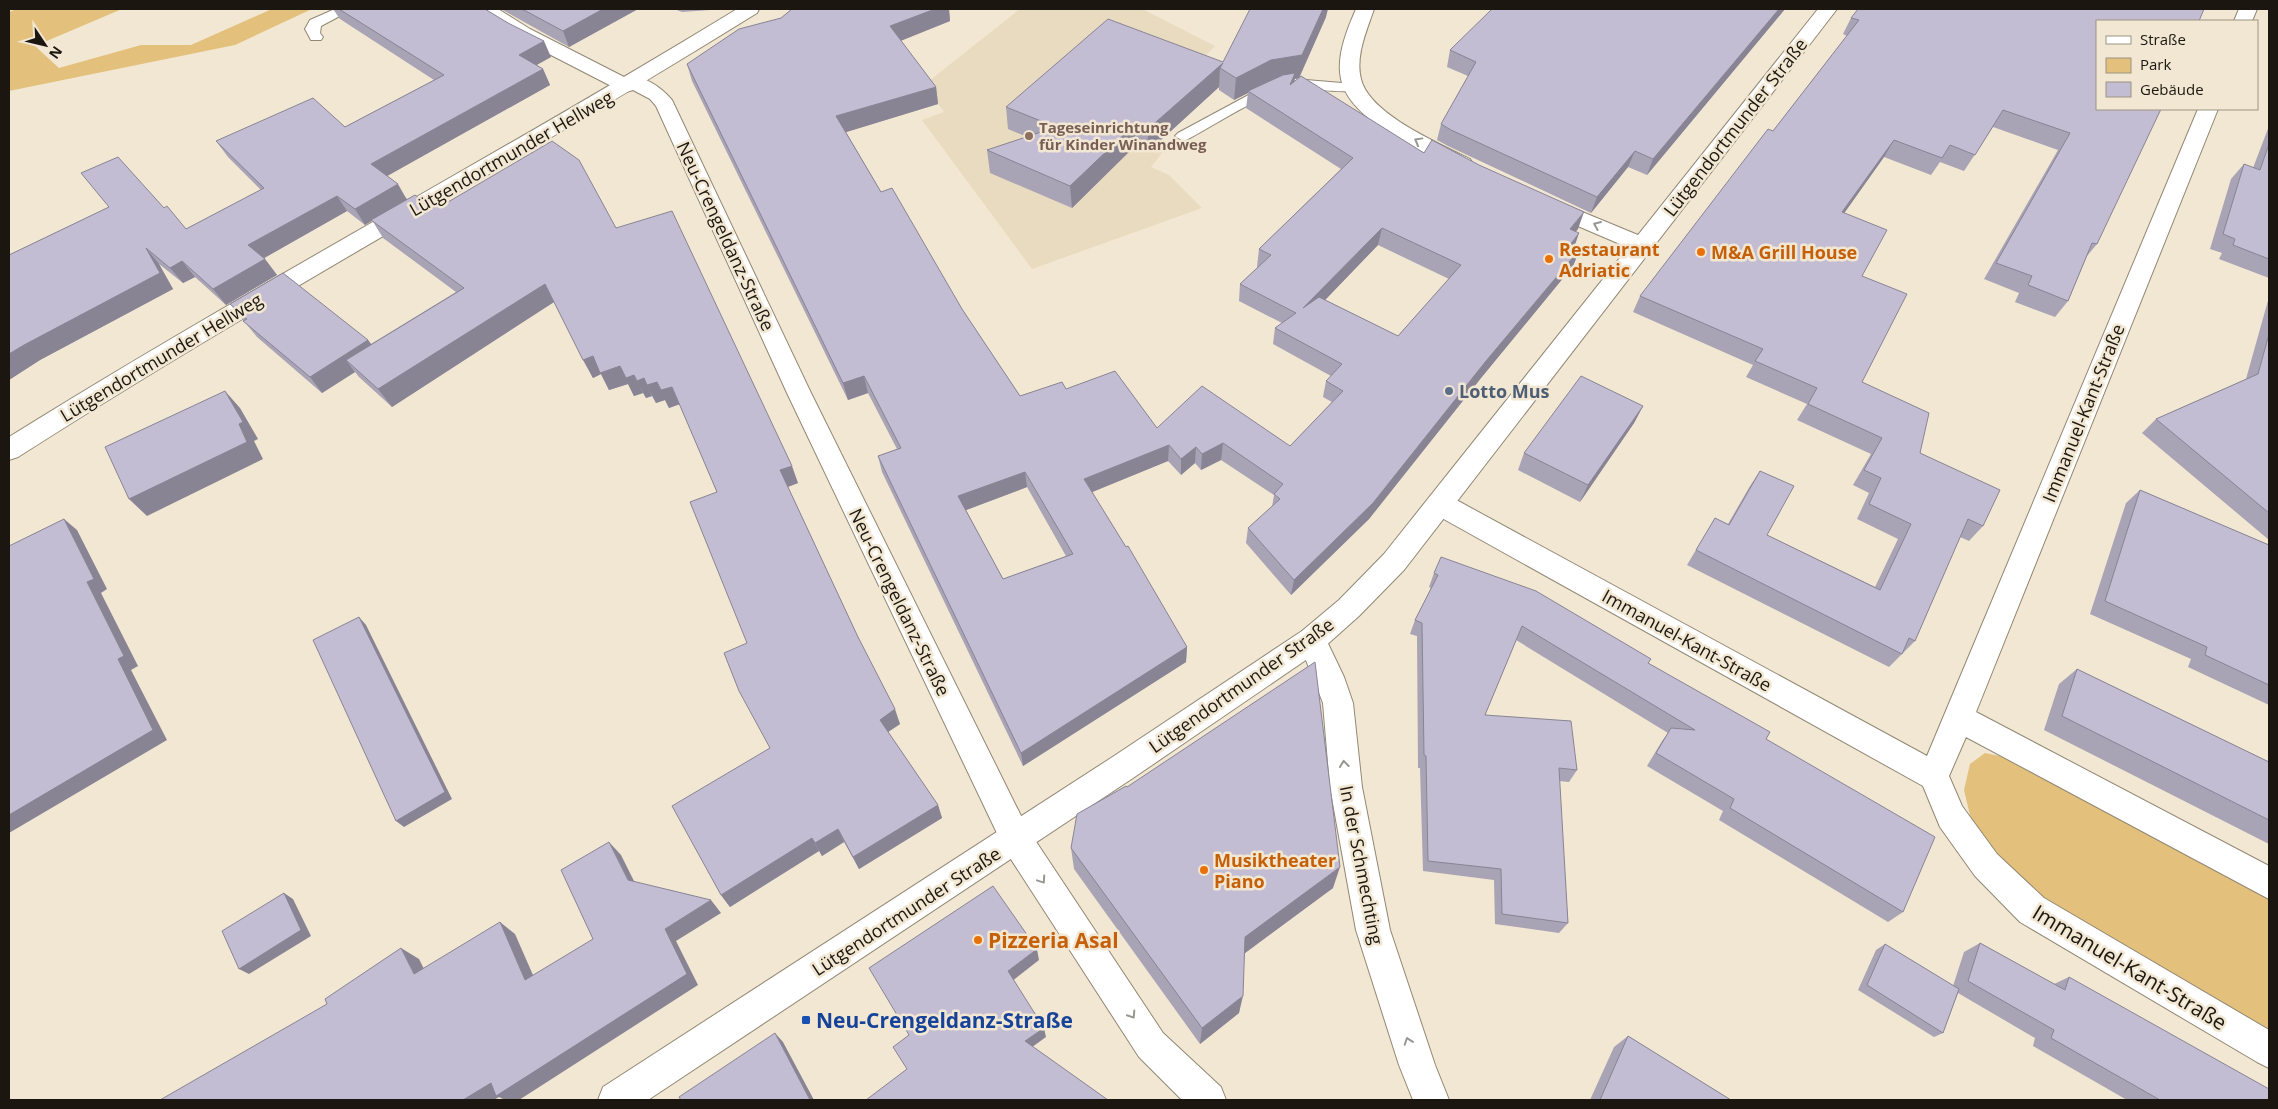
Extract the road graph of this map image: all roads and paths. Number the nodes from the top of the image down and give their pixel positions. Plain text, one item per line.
1 (346, 9) edge
2 (485, 9) edge
3 (750, 9) edge
4 (1365, 9) edge
5 (1828, 9) edge
6 (316, 37) dead end
7 (629, 84) junction
8 (1354, 88) junction
9 (2208, 110) edge
10 (1183, 136) dead end
11 (1479, 173) edge
12 (1524, 194) edge
13 (1642, 244) junction
14 (9, 450) edge
15 (1440, 504) junction
16 (1312, 640) junction
17 (1960, 718) junction
18 (1934, 776) junction
19 (1016, 839) junction
20 (2269, 883) edge
21 (2269, 1050) edge
22 (1428, 1096) edge
23 (618, 1100) edge
24 (1208, 1100) edge

1 - 6 lane
2 - 7 street, Lütgendortmunder Hellweg
3 - 7 street, Lütgendortmunder Hellweg
4 - 8 street
5 - 13 street, Lütgendortmunder Straße
7 - 14 street, Lütgendortmunder Hellweg
7 - 19 street, Neu-Crengeldanz-Straße
8 - 10 lane
11 -> 8 street
9 - 17 street, Immanuel-Kant-Straße
13 -> 12 street
13 - 15 street, Lütgendortmunder Straße
15 - 16 street, Lütgendortmunder Straße
15 - 18 street, Immanuel-Kant-Straße
16 - 19 street, Lütgendortmunder Straße
22 -> 16 street, In der Schmechting
17 - 18 street, Immanuel-Kant-Straße
17 - 20 street
18 - 21 street, Immanuel-Kant-Straße
19 - 23 street, Lütgendortmunder Straße
19 -> 24 street, Neu-Crengeldanz-Straße

